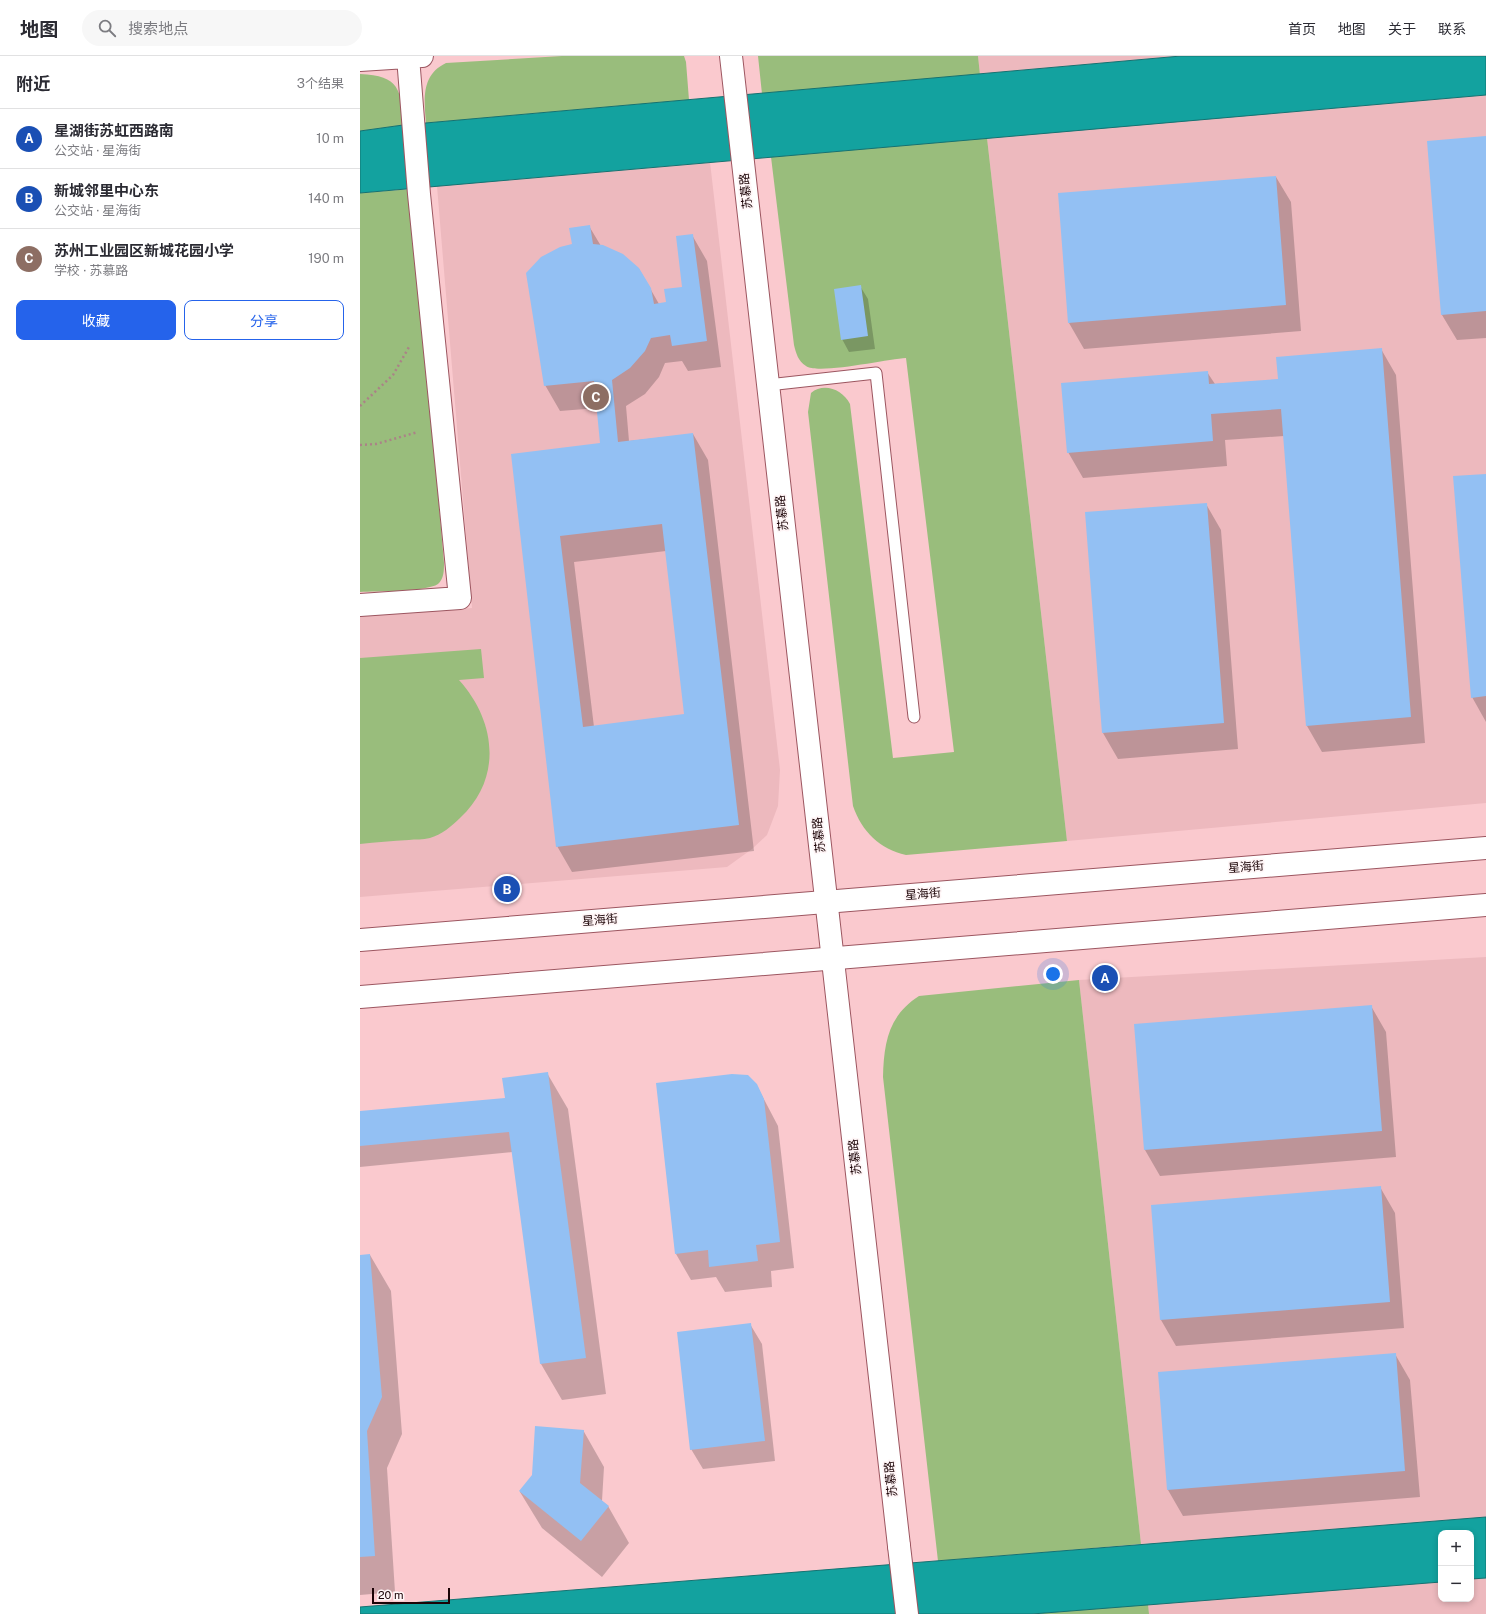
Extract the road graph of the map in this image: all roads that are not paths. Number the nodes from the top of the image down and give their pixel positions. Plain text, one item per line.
1 (731, 56) edge
2 (415, 57) edge
3 (360, 60) edge
4 (768, 385) junction
5 (360, 605) edge
6 (914, 717) dead end
7 (1486, 848) edge
8 (826, 902) junction
9 (1486, 905) edge
10 (360, 940) edge
11 (833, 958) junction
12 (360, 997) edge
13 (907, 1614) edge

1 - 4 main road, 苏慕路
2 - 3 main road
2 - 5 main road
4 - 6 lane
4 - 8 main road, 苏慕路
7 - 8 main road, 星海街
8 - 10 main road, 星海街
8 - 11 main road, 苏慕路
9 - 11 main road
11 - 12 main road
11 - 13 main road, 苏慕路

